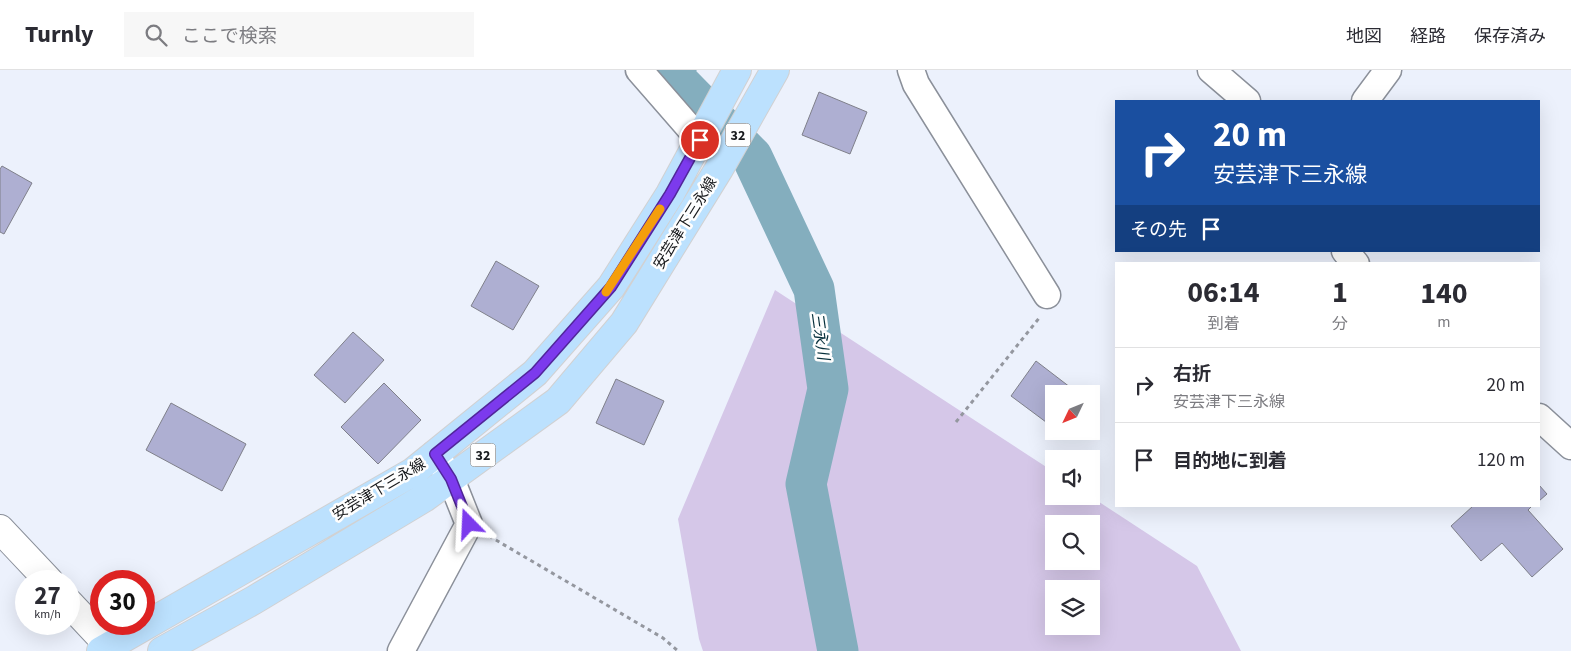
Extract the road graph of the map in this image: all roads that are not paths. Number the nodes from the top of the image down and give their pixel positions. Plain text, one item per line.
1 (639, 70) edge
2 (775, 70) edge
3 (912, 70) edge
4 (1211, 70) edge
5 (1388, 70) edge
6 (736, 72) edge
7 (1246, 100) edge
8 (1366, 100) edge
9 (700, 140) junction
10 (1346, 252) edge
11 (1354, 262) edge
12 (1047, 296) road end
13 (1540, 418) edge
14 (1571, 446) edge
15 (435, 454) junction
16 (451, 479) junction
17 (0, 529) edge
18 (38, 570) edge
19 (80, 616) edge
20 (108, 650) edge
21 (162, 651) edge
22 (401, 651) edge

1 - 9 street
2 - 16 main road, 安芸津下三永線 / 32
3 - 12 street
4 - 7 street
5 - 8 street
6 - 9 main road, 安芸津下三永線 / 32
9 - 15 main road, 安芸津下三永線 / 32
10 - 11 street
13 - 14 street
15 - 16 street
15 - 20 main road, 安芸津下三永線 / 32
16 - 21 main road, 安芸津下三永線 / 32
16 - 22 street
17 - 18 main road
19 - 20 main road

